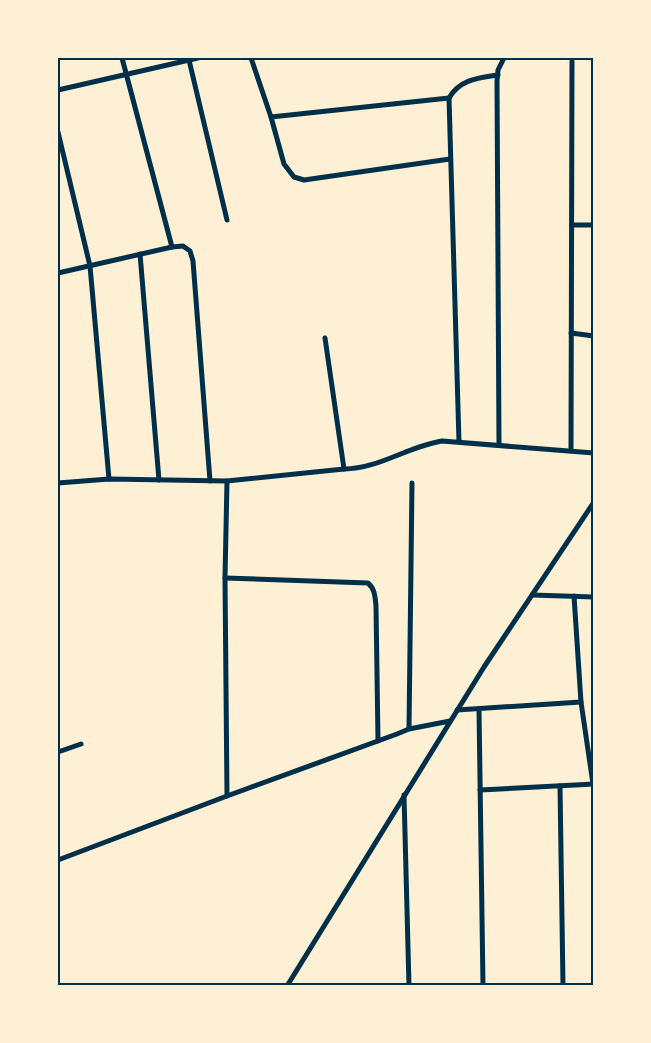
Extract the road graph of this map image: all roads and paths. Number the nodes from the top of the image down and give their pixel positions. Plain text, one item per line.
1 (122, 58) edge
2 (198, 58) edge
3 (251, 58) edge
4 (504, 58) edge
5 (188, 60) junction
6 (572, 60) dead end
7 (127, 74) junction
8 (498, 75) junction
9 (58, 90) edge
10 (449, 98) junction
11 (271, 116) junction
12 (58, 132) edge
13 (450, 159) junction
14 (227, 220) dead end
15 (572, 225) junction
16 (594, 225) edge
17 (172, 247) junction
18 (140, 254) junction
19 (90, 266) junction
20 (58, 272) edge
21 (571, 333) junction
22 (594, 336) edge
23 (324, 338) dead end
24 (459, 442) junction
25 (499, 445) junction
26 (571, 451) junction
27 (594, 453) edge
28 (344, 470) junction
29 (109, 479) junction
30 (159, 480) junction
31 (227, 481) junction
32 (58, 482) edge
33 (210, 482) junction
34 (412, 483) dead end
35 (594, 502) edge
36 (225, 578) junction
37 (532, 595) junction
38 (574, 596) junction
39 (594, 597) edge
40 (581, 702) junction
41 (479, 709) junction
42 (457, 710) junction
43 (450, 722) junction
44 (409, 729) junction
45 (378, 741) junction
46 (81, 744) dead end
47 (58, 752) edge
48 (593, 784) edge
49 (560, 786) junction
50 (480, 790) junction
51 (404, 794) junction
52 (227, 796) junction
53 (58, 860) edge
54 (287, 986) edge
55 (409, 986) edge
56 (483, 986) edge
57 (563, 986) edge

1 - 7 street
2 - 5 street
3 - 11 street
4 - 8 street
5 - 7 street
5 - 14 street
6 - 15 street
7 - 9 street
7 - 17 street
8 - 10 street
8 - 25 street
10 - 11 street
10 - 13 street
11 - 13 street
12 - 19 street
13 - 24 street
15 - 16 street
15 - 21 street
17 - 18 street
17 - 33 street
18 - 19 street
18 - 30 street
19 - 20 street
19 - 29 street
21 - 22 street
21 - 26 street
23 - 28 street
24 - 25 street
24 - 28 street
25 - 26 street
26 - 27 street
28 - 31 street
29 - 30 street
29 - 32 street
30 - 33 street
31 - 33 street
31 - 36 street
34 - 44 street
35 - 37 street
36 - 45 street
36 - 52 street
37 - 38 street
37 - 42 street
38 - 39 street
38 - 40 street
40 - 41 street
40 - 48 street
41 - 42 street
41 - 50 street
42 - 43 street
43 - 44 street
43 - 51 street
44 - 45 street
45 - 52 street
46 - 47 street
48 - 49 street
49 - 50 street
49 - 57 street
50 - 56 street
51 - 54 street
51 - 55 street
52 - 53 street

